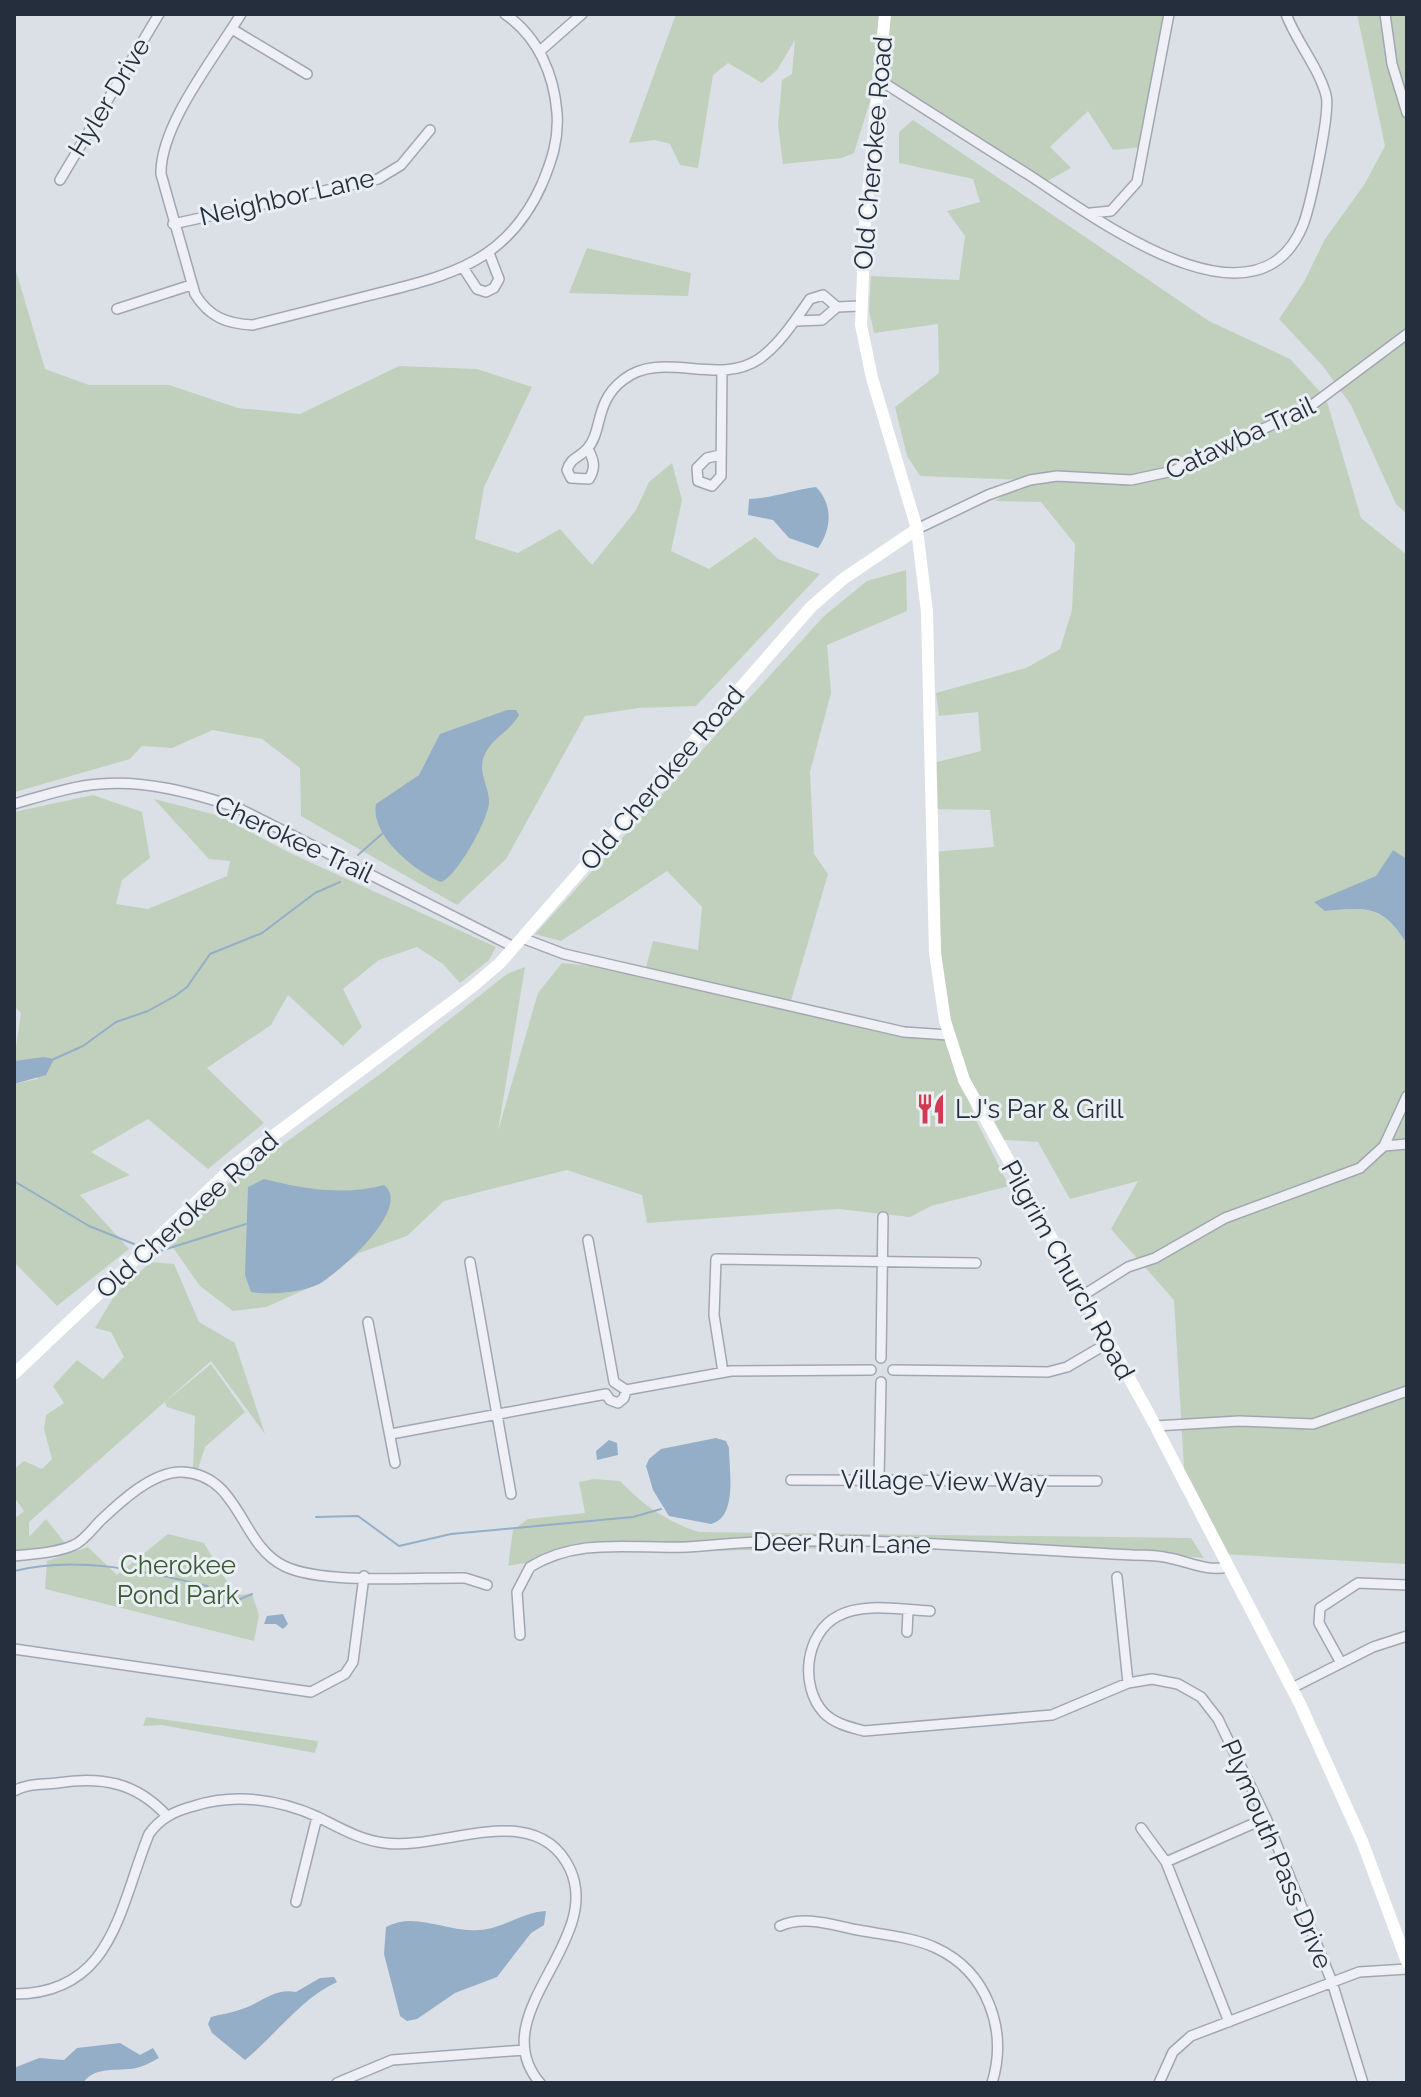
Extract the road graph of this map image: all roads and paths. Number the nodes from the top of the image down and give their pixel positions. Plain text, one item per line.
1 (159, 14) edge
2 (241, 14) edge
3 (505, 14) edge
4 (582, 14) edge
5 (885, 14) edge
6 (1169, 14) edge
7 (1286, 14) edge
8 (1385, 14) edge
9 (232, 29) junction
10 (540, 51) junction
11 (307, 74) dead end
12 (881, 81) junction
13 (1407, 113) edge
14 (430, 130) dead end
15 (60, 180) dead end
16 (1088, 213) junction
17 (173, 224) junction
18 (489, 253) junction
19 (464, 269) junction
20 (191, 285) junction
21 (860, 306) junction
22 (837, 307) junction
23 (117, 309) dead end
24 (797, 321) junction
25 (1407, 334) edge
26 (722, 370) junction
27 (588, 449) dead end
28 (720, 455) dead end
29 (917, 529) junction
30 (14, 804) edge
31 (518, 942) junction
32 (949, 1035) junction
33 (1407, 1096) edge
34 (1407, 1144) edge
35 (1384, 1146) junction
36 (883, 1217) dead end
37 (588, 1240) dead end
38 (882, 1260) junction
39 (470, 1262) dead end
40 (976, 1263) dead end
41 (1082, 1296) junction
42 (368, 1322) dead end
43 (1108, 1343) junction
44 (881, 1358) junction
45 (871, 1370) junction
46 (893, 1370) junction
47 (723, 1372) junction
48 (14, 1374) edge
49 (614, 1382) junction
50 (881, 1382) junction
51 (626, 1390) junction
52 (1407, 1391) edge
53 (606, 1394) junction
54 (498, 1417) junction
55 (1155, 1426) junction
56 (391, 1434) junction
57 (395, 1463) dead end
58 (879, 1478) junction
59 (791, 1480) dead end
60 (1097, 1481) dead end
61 (511, 1494) dead end
62 (14, 1556) edge
63 (1228, 1567) junction
64 (364, 1576) junction
65 (1117, 1577) dead end
66 (487, 1585) dead end
67 (1407, 1585) edge
68 (908, 1611) junction
69 (930, 1611) dead end
70 (907, 1632) dead end
71 (520, 1635) dead end
72 (1407, 1636) edge
73 (14, 1649) edge
74 (1341, 1663) junction
75 (1128, 1683) junction
76 (1292, 1688) junction
77 (14, 1791) edge
78 (167, 1816) junction
79 (317, 1817) junction
80 (1266, 1818) junction
81 (1141, 1828) dead end
82 (1166, 1862) junction
83 (296, 1902) dead end
84 (780, 1926) dead end
85 (1407, 1962) edge
86 (1407, 1969) edge
87 (1332, 1982) junction
88 (14, 1994) edge
89 (1229, 2022) junction
90 (524, 2050) junction
91 (337, 2083) edge
92 (540, 2083) edge
93 (992, 2083) edge
94 (1159, 2083) edge
95 (1363, 2083) edge

1 - 15 street, Hyler Drive
2 - 9 street
3 - 10 street
4 - 10 street
5 - 12 street, Old Cherokee Road
6 - 16 street
7 - 16 street
8 - 13 street
9 - 11 street
9 - 17 street
10 - 18 street
12 - 16 street
12 - 21 street, Old Cherokee Road
14 - 17 street, Neighbor Lane
17 - 20 street
18 - 19 street
18 - 19 street
19 - 20 street
20 - 23 street
21 - 22 street
21 - 29 street, Old Cherokee Road
22 - 24 street
22 - 24 street
24 - 26 street
25 - 29 street, Catawba Trail
26 - 27 street
26 - 28 street
29 - 31 street, Old Cherokee Road
29 - 32 street, Pilgrim Church Road
30 - 31 street, Cherokee Trail
31 - 32 street, Cherokee Trail
31 - 48 street, Old Cherokee Road
32 - 41 street, Pilgrim Church Road
33 - 35 street
34 - 35 street
35 - 41 street
36 - 38 street
37 - 49 street
38 - 40 street
38 - 44 street
38 - 47 street
39 - 54 street
41 - 43 street, Pilgrim Church Road
42 - 56 street
43 - 46 street
43 - 55 street, Pilgrim Church Road
44 - 45 street
44 - 46 street
45 - 47 street
45 - 50 street
46 - 50 street
47 - 51 street
49 - 51 street
49 - 53 street
50 - 58 street
51 - 53 street
52 - 55 street
53 - 54 street
54 - 56 street
54 - 61 street
55 - 63 street, Pilgrim Church Road
56 - 57 street
58 - 59 street, Village View Way
58 - 60 street, Village View Way
62 - 64 street
63 - 71 street, Deer Run Lane
63 - 76 street, Pilgrim Church Road
64 - 66 street
64 - 73 street
65 - 75 street
67 - 74 street
68 - 69 street, Plymouth Pass Drive
68 - 70 street
68 - 75 street, Plymouth Pass Drive
72 - 74 street
74 - 76 street
75 - 80 street, Plymouth Pass Drive
76 - 85 street, Pilgrim Church Road
77 - 78 street
78 - 79 street
78 - 88 street
79 - 83 street
79 - 90 street
80 - 82 street
80 - 87 street, Plymouth Pass Drive
81 - 82 street
82 - 89 street
84 - 93 street
86 - 87 street
87 - 89 street
87 - 95 street, Plymouth Pass Drive
89 - 94 street
90 - 91 street
90 - 92 street

